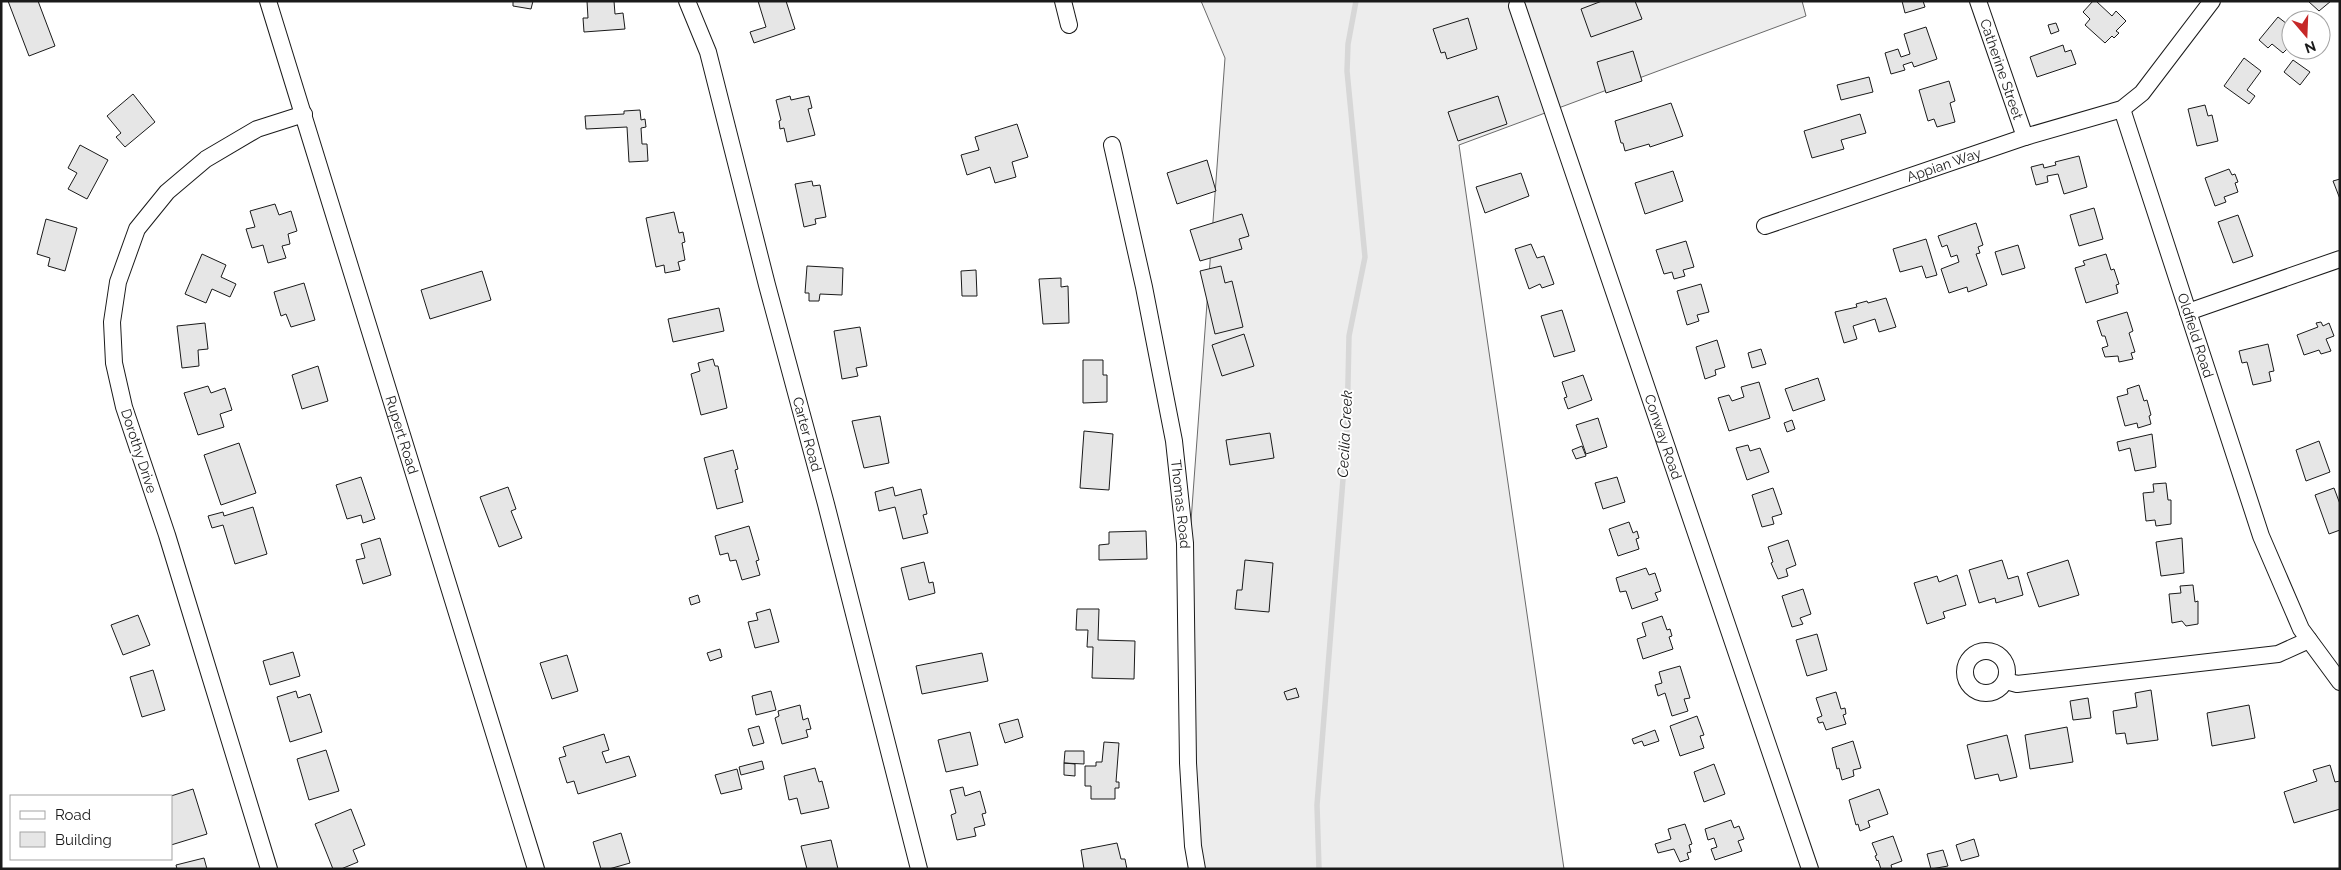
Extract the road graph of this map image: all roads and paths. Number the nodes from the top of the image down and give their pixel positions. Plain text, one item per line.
1 (268, 1) edge
2 (687, 1) edge
3 (1063, 1) edge
4 (1978, 1) edge
5 (2212, 1) edge
6 (1517, 6) dead end
7 (1069, 25) dead end
8 (2122, 109) junction
9 (304, 114) junction
10 (2025, 137) junction
11 (1112, 146) dead end
12 (1765, 226) dead end
13 (2340, 259) edge
14 (2188, 312) junction
15 (2309, 640) junction
16 (2006, 681) dead end
17 (2340, 682) edge
18 (269, 869) edge
19 (536, 869) edge
20 (920, 869) edge
21 (1197, 869) edge
22 (1810, 869) edge

1 - 9 street, Rupert Road
2 - 20 street, Carter Road
3 - 7 street
4 - 10 street, Catherine Street
5 - 8 street
6 - 22 street, Conway Road
8 - 10 street, Appian Way
8 - 14 street, Oldfield Road
9 - 18 street, Dorothy Drive
9 - 19 street, Rupert Road
10 - 12 street, Appian Way
11 - 21 street, Thomas Road
13 - 14 street
14 - 15 street, Oldfield Road
15 - 16 street
15 - 17 street, Oldfield Road

